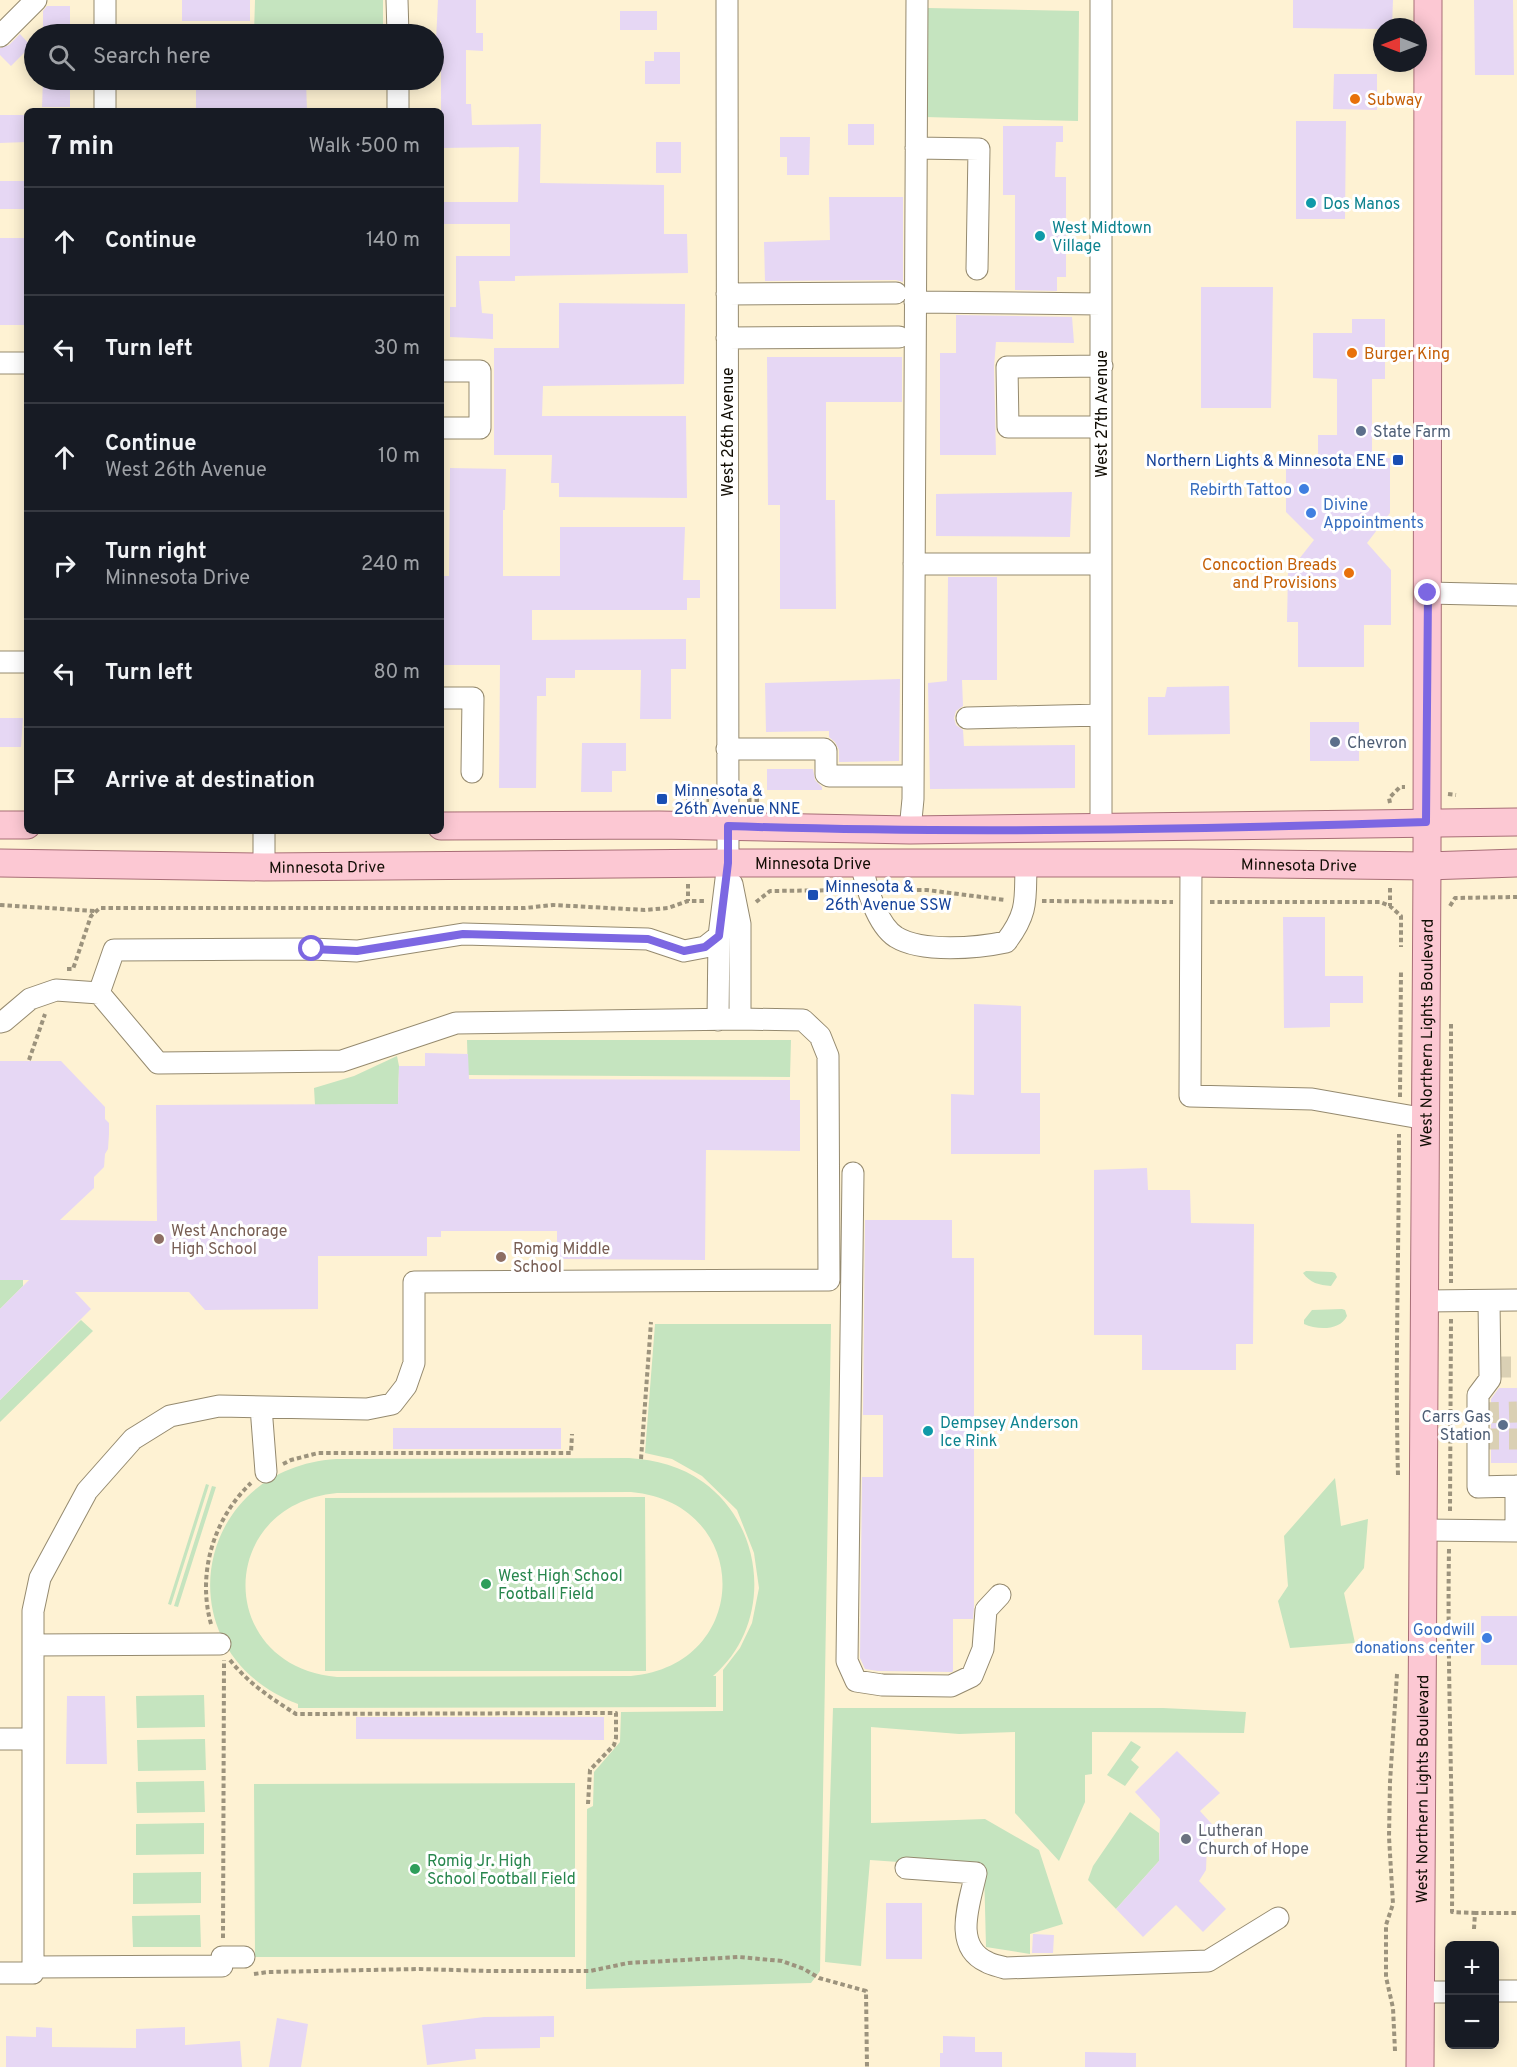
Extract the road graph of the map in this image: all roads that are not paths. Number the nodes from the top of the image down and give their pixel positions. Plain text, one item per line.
1 (36, 0) edge
2 (105, 0) edge
3 (398, 0) edge
4 (727, 0) edge
5 (917, 0) edge
6 (1101, 0) edge
7 (1428, 0) edge
8 (105, 24) edge
9 (398, 24) edge
10 (0, 36) edge
11 (105, 90) edge
12 (398, 90) edge
13 (105, 108) edge
14 (398, 108) edge
15 (916, 148) junction
16 (977, 269) dead end
17 (896, 292) dead end
18 (726, 294) junction
19 (915, 302) junction
20 (1101, 304) junction
21 (899, 337) dead end
22 (726, 338) junction
23 (0, 363) edge
24 (24, 363) edge
25 (1102, 366) junction
26 (444, 371) edge
27 (1101, 427) junction
28 (444, 428) edge
29 (914, 564) junction
30 (1101, 564) junction
31 (1428, 593) junction
32 (1517, 595) edge
33 (0, 662) edge
34 (24, 662) edge
35 (444, 698) edge
36 (1101, 715) junction
37 (968, 718) dead end
38 (728, 749) junction
39 (472, 772) dead end
40 (913, 776) junction
41 (1426, 822) junction
42 (1517, 822) edge
43 (0, 825) edge
44 (24, 825) edge
45 (444, 826) edge
46 (728, 826) junction
47 (1101, 829) junction
48 (910, 830) junction
49 (264, 834) edge
50 (0, 863) edge
51 (728, 863) junction
52 (861, 863) junction
53 (1026, 863) junction
54 (1191, 863) junction
55 (1517, 864) edge
56 (1427, 866) junction
57 (264, 867) junction
58 (719, 936) junction
59 (99, 993) junction
60 (740, 1019) junction
61 (718, 1020) junction
62 (0, 1022) edge
63 (1426, 1119) junction
64 (853, 1173) dead end
65 (1517, 1300) edge
66 (1425, 1301) junction
67 (1489, 1301) junction
68 (261, 1407) junction
69 (266, 1472) road end
70 (1516, 1486) edge
71 (1437, 1531) junction
72 (1516, 1531) edge
73 (1000, 1595) dead end
74 (33, 1646) junction
75 (222, 1647) road end
76 (0, 1739) edge
77 (33, 1739) junction
78 (906, 1868) dead end
79 (1278, 1918) dead end
80 (33, 1967) junction
81 (244, 1967) road end
82 (0, 1973) edge
83 (1499, 1991) edge
84 (1517, 1991) edge
85 (1420, 1992) junction
86 (1445, 1992) edge
87 (1408, 2062) edge

1 - 10 street
2 - 8 street
3 - 9 street
4 - 18 street, West 26th Avenue
5 - 15 street
6 - 20 street, West 27th Avenue
7 - 31 main road, West Northern Lights Boulevard
11 - 13 street
12 - 14 street
15 - 16 street
15 - 19 street
17 - 18 street
18 - 22 street, West 26th Avenue
19 - 20 street
19 - 29 street
20 - 25 street, West 27th Avenue
21 - 22 street
22 - 38 street, West 26th Avenue
23 - 24 street
25 - 27 street, West 27th Avenue
25 - 27 street
26 - 28 street
27 - 30 street, West 27th Avenue
29 - 30 street
29 - 40 street
30 - 36 street, West 27th Avenue
31 - 32 street
31 - 41 main road, West Northern Lights Boulevard
33 - 34 street
35 - 39 street
36 - 37 street
36 - 47 street, West 27th Avenue
38 - 40 street
38 - 46 street, West 26th Avenue
40 - 48 street
41 - 42 main road, Minnesota Drive
41 - 47 main road, Minnesota Drive
41 - 56 main road, West Northern Lights Boulevard
43 - 44 main road
45 - 46 main road, Minnesota Drive
46 - 48 main road, Minnesota Drive
46 - 51 street, West 26th Avenue
47 - 48 main road, Minnesota Drive
49 - 57 street
50 - 57 main road, Minnesota Drive
51 - 52 main road, Minnesota Drive
51 - 57 main road, Minnesota Drive
51 - 58 street
51 - 60 street
52 - 53 main road, Minnesota Drive
52 - 53 street
53 - 54 main road, Minnesota Drive
54 - 56 main road, Minnesota Drive
54 - 63 street
55 - 56 main road, Minnesota Drive
56 - 63 main road, West Northern Lights Boulevard
58 - 59 street
58 - 61 street
59 - 61 street
59 - 62 street
60 - 61 street
60 - 68 street
63 - 66 main road, West Northern Lights Boulevard
64 - 73 street
65 - 67 street
66 - 67 street
66 - 71 main road, West Northern Lights Boulevard
67 - 70 street
68 - 69 street
68 - 74 street
70 - 72 street
71 - 72 street
71 - 85 main road, West Northern Lights Boulevard
74 - 75 street
74 - 77 street
76 - 77 street
77 - 80 street
78 - 79 street
80 - 81 street
80 - 82 street
83 - 84 street
85 - 86 street
85 - 87 main road, West Northern Lights Boulevard

